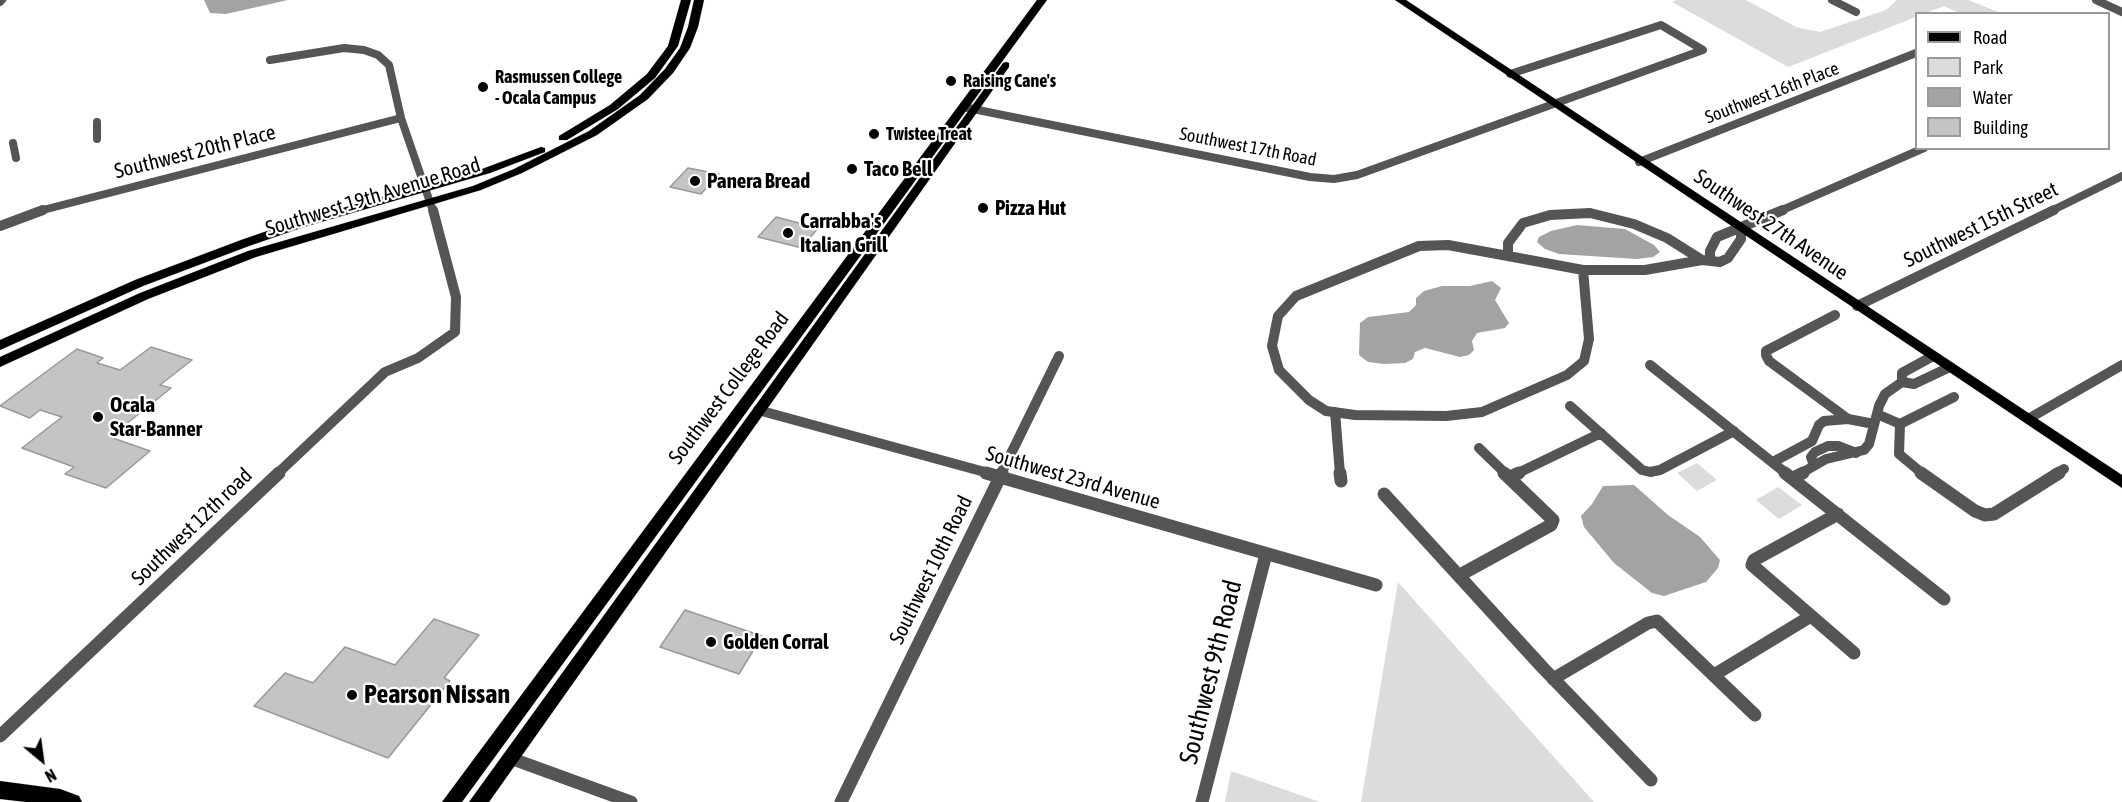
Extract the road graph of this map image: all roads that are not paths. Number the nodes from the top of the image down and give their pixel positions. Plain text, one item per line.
1 (686, 0) edge
2 (699, 0) edge
3 (1042, 0) edge
4 (1052, 0) edge
5 (1400, 0) edge
6 (1832, 0) edge
7 (2096, 0) edge
8 (1856, 12) dead end
9 (2122, 12) edge
10 (1915, 54) edge
11 (270, 60) dead end
12 (1510, 74) junction
13 (1554, 104) junction
14 (969, 108) junction
15 (401, 118) junction
16 (97, 122) dead end
17 (97, 139) dead end
18 (13, 143) dead end
19 (1919, 150) edge
20 (16, 158) dead end
21 (1639, 162) junction
22 (2122, 176) edge
23 (426, 189) junction
24 (430, 203) junction
25 (0, 226) edge
26 (1741, 228) junction
27 (1713, 244) junction
28 (1732, 251) junction
29 (1508, 256) junction
30 (1706, 260) junction
31 (1583, 270) junction
32 (1857, 306) junction
33 (1835, 315) dead end
34 (0, 345) edge
35 (1059, 356) dead end
36 (1933, 356) junction
37 (0, 362) edge
38 (2122, 364) edge
39 (1650, 365) dead end
40 (1950, 368) junction
41 (1902, 382) junction
42 (1954, 397) dead end
43 (1570, 406) dead end
44 (758, 410) junction
45 (1335, 412) junction
46 (1848, 419) junction
47 (1876, 419) junction
48 (2028, 419) junction
49 (1900, 423) junction
50 (1734, 431) junction
51 (1601, 433) junction
52 (1479, 448) dead end
53 (1773, 462) junction
54 (2064, 469) dead end
55 (999, 476) junction
56 (1510, 477) junction
57 (1793, 478) junction
58 (1341, 481) dead end
59 (2122, 482) edge
60 (1384, 494) dead end
61 (1838, 514) junction
62 (1266, 554) junction
63 (1460, 575) junction
64 (1376, 585) dead end
65 (1944, 599) dead end
66 (1811, 616) junction
67 (1854, 653) dead end
68 (1714, 675) junction
69 (1553, 679) junction
70 (1755, 715) dead end
71 (0, 736) edge
72 (510, 758) junction
73 (1651, 780) dead end
74 (0, 790) edge
75 (73, 802) edge
76 (451, 802) edge
77 (478, 802) edge
78 (631, 802) edge
79 (841, 802) edge
80 (1203, 802) edge

1 - 23 main road, Southwest 19th Avenue Road
2 - 24 main road, Southwest 19th Avenue Road
3 - 14 main road, Southwest College Road
4 - 14 main road, Southwest College Road
5 - 12 main road, Southwest 27th Avenue
6 - 8 street
7 - 9 street
10 - 21 street, Southwest 16th Place
11 - 15 street
12 - 13 main road, Southwest 27th Avenue
12 - 13 street, Southwest 17th Road
13 - 14 street, Southwest 17th Road
13 - 21 main road, Southwest 27th Avenue
14 - 44 main road, Southwest College Road
14 - 76 main road, Southwest College Road
15 - 23 street
15 - 25 street, Southwest 20th Place
16 - 17 street
18 - 20 street
19 - 26 street
21 - 26 main road, Southwest 27th Avenue
22 - 32 street, Southwest 15th Street
23 - 24 street
23 - 34 main road, Southwest 19th Avenue Road
24 - 37 main road, Southwest 19th Avenue Road
24 - 71 street, Southwest 12th road
26 - 27 street
26 - 28 street
26 - 32 main road, Southwest 27th Avenue
27 - 28 street
27 - 30 street
28 - 30 street
29 - 30 street
29 - 31 street
29 - 45 street
30 - 31 street
31 - 45 street
32 - 36 main road, Southwest 27th Avenue
33 - 46 street
35 - 55 street, Southwest 10th Road
36 - 40 main road, Southwest 27th Avenue
36 - 41 street
38 - 48 street
39 - 50 street
40 - 41 street
40 - 48 main road, Southwest 27th Avenue
41 - 47 street
42 - 49 street
43 - 51 street
44 - 55 street, Southwest 23rd Avenue
44 - 72 main road, Southwest College Road
45 - 58 street
46 - 47 street
46 - 53 street
47 - 49 street
47 - 57 street
48 - 59 main road, Southwest 27th Avenue
49 - 54 street
50 - 51 street
50 - 53 street
51 - 56 street
52 - 56 street
53 - 57 street
55 - 62 street, Southwest 23rd Avenue
55 - 79 street, Southwest 10th Road
56 - 63 street
57 - 61 street
60 - 63 street
61 - 65 street
61 - 66 street
62 - 64 street, Southwest 23rd Avenue
62 - 80 street, Southwest 9th Road
63 - 69 street
66 - 67 street
66 - 68 street
68 - 69 street
68 - 70 street
69 - 73 street
72 - 77 main road, Southwest College Road
72 - 78 street
74 - 75 main road

